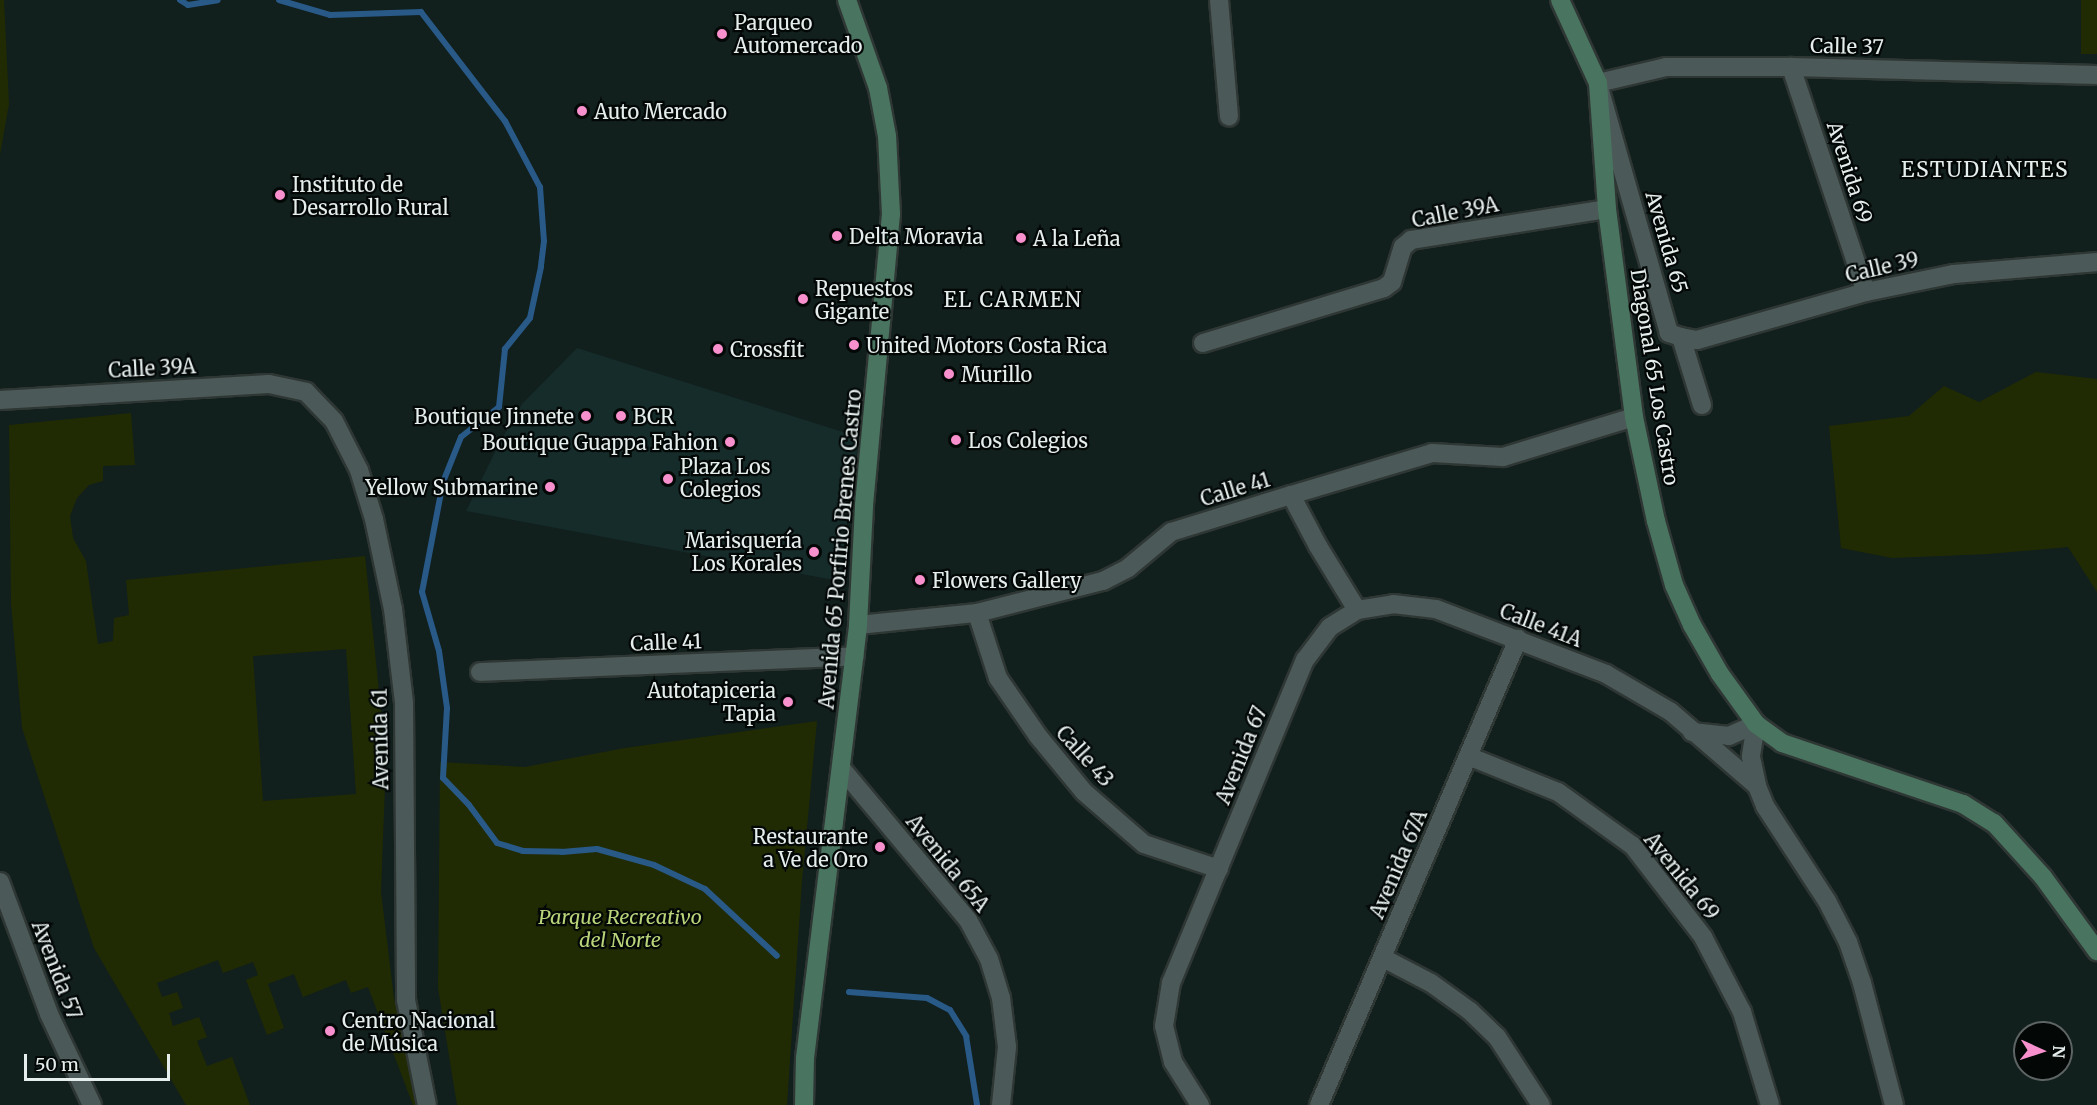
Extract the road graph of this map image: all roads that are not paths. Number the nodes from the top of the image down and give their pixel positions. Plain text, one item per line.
1 (847, 0) edge
2 (1219, 0) edge
3 (1560, 0) edge
4 (1791, 67) junction
5 (2097, 75) edge
6 (1598, 83) junction
7 (1229, 117) dead end
8 (1607, 209) junction
9 (2097, 262) edge
10 (1866, 292) junction
11 (1681, 337) junction
12 (1203, 343) dead end
13 (306, 392) joint
14 (0, 400) edge
15 (1702, 405) dead end
16 (1634, 417) junction
17 (1292, 495) junction
18 (1357, 610) junction
19 (977, 613) junction
20 (858, 626) junction
21 (1518, 639) junction
22 (855, 656) junction
23 (480, 672) dead end
24 (1756, 724) junction
25 (1692, 732) junction
26 (1468, 756) junction
27 (841, 768) junction
28 (1757, 786) junction
29 (1219, 869) junction
30 (0, 882) edge
31 (2096, 944) edge
32 (1383, 958) junction
33 (92, 1105) edge
34 (426, 1105) edge
35 (804, 1105) edge
36 (1001, 1105) edge
37 (1200, 1105) edge
38 (1319, 1105) edge
39 (1541, 1105) edge
40 (1770, 1105) edge
41 (1894, 1105) edge

1 - 20 main road, Avenida 65 Porfirio Brenes Castro
2 - 7 street
3 - 6 main road
4 - 5 street, Calle 37
4 - 6 street, Calle 37
4 - 10 street, Avenida 69
6 - 8 main road, Diagonal 65 Los Castro
6 - 11 street, Avenida 65
8 - 12 street, Calle 39A
8 - 16 main road, Diagonal 65 Los Castro
9 - 10 street, Calle 39
10 - 11 street, Calle 39
11 - 15 street, Avenida 65
13 - 14 street, Calle 39A
13 - 34 street, Avenida 61
16 - 17 street, Calle 41
16 - 24 main road, Diagonal 65 Los Castro
17 - 18 street
17 - 19 street, Calle 41
18 - 21 street, Calle 41A
18 - 29 street, Avenida 67
19 - 20 street, Calle 41
19 - 29 street, Calle 43
20 - 22 main road, Avenida 65 Porfirio Brenes Castro
21 - 25 street, Calle 41A
21 - 26 street, Avenida 67A
22 - 23 street, Calle 41
22 - 27 main road, Avenida 65 Porfirio Brenes Castro
24 - 25 street
24 - 28 street
24 - 31 main road, Diagonal 65 Los Castro
25 - 28 street, Calle 41A
26 - 32 street, Avenida 67A
26 - 40 street, Avenida 69
27 - 35 main road, Avenida 65 Porfirio Brenes Castro
27 - 36 street, Avenida 65A
28 - 41 street
29 - 37 street, Avenida 67
30 - 33 street, Avenida 57
32 - 38 street, Avenida 67A
32 - 39 street

